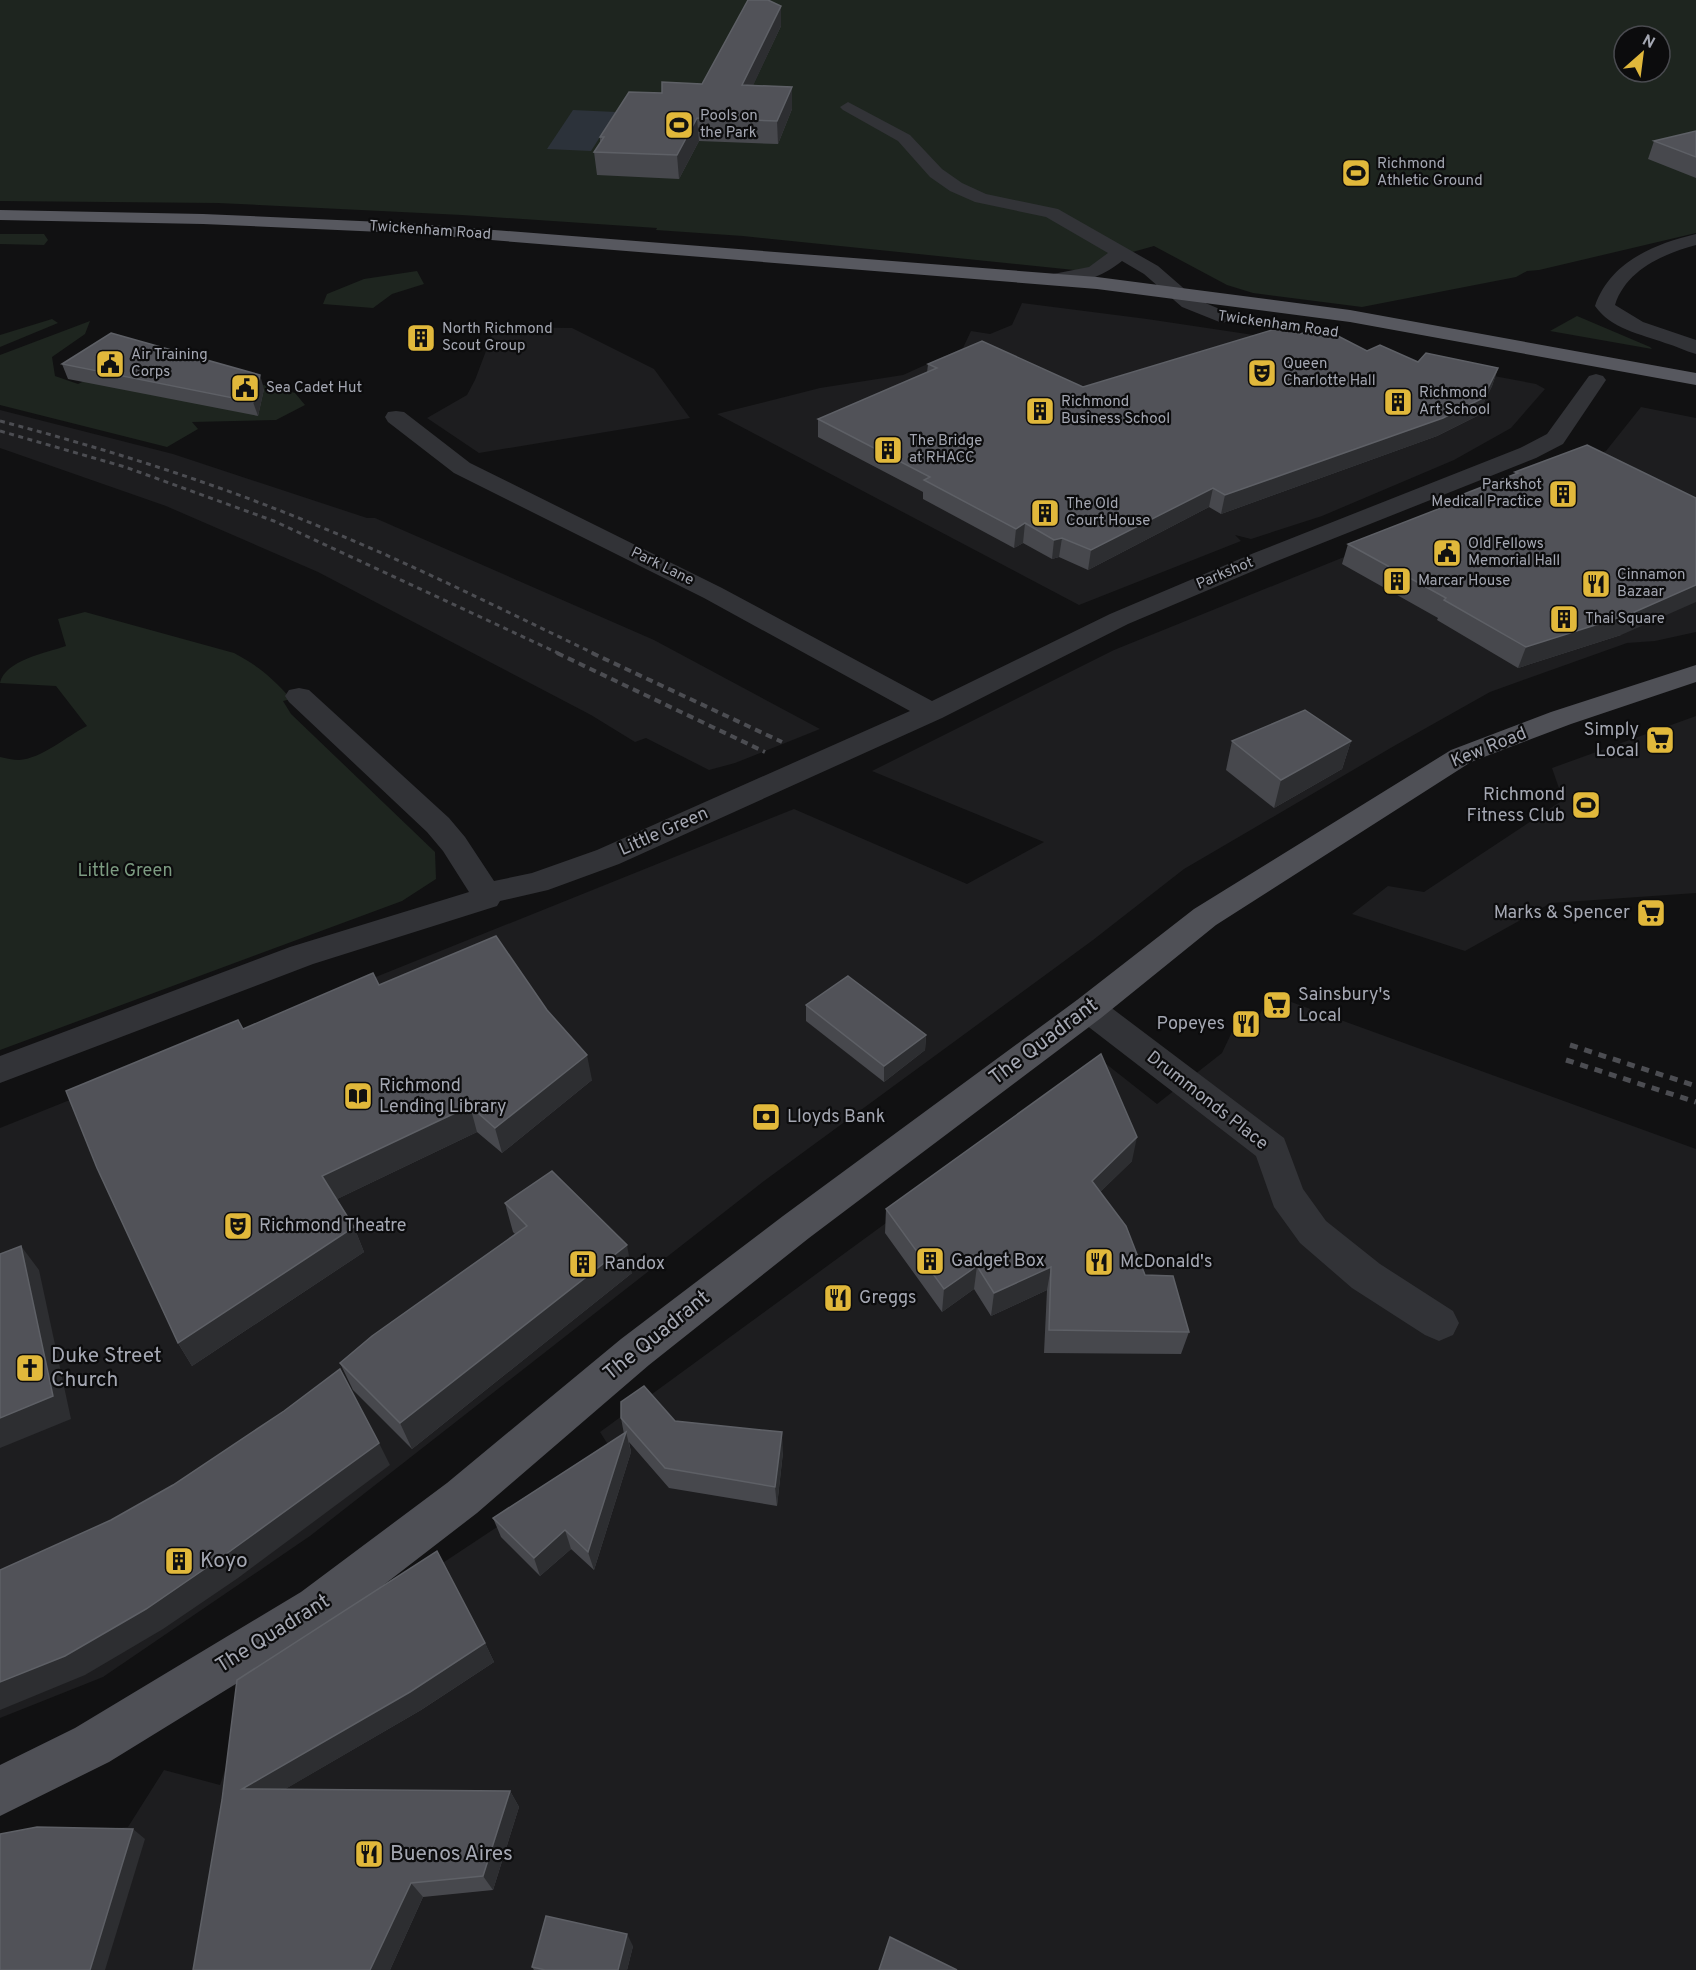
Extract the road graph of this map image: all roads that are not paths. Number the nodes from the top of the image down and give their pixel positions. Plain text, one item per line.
1 (848, 107) dead end
2 (0, 215) edge
3 (1696, 239) edge
4 (1118, 251) junction
5 (858, 265) junction
6 (1055, 279) junction
7 (1176, 291) junction
8 (1222, 317) junction
9 (1314, 331) edge
10 (1696, 348) edge
11 (1505, 363) dead end
12 (1596, 380) junction
13 (1696, 380) edge
14 (1696, 399) edge
15 (396, 417) dead end
16 (1696, 673) edge
17 (299, 696) dead end
18 (932, 711) junction
19 (836, 754) joint
20 (1299, 857) joint
21 (486, 892) junction
22 (1089, 1009) junction
23 (0, 1070) edge
24 (1439, 1323) dead end
25 (0, 1791) edge

1 - 4 street
2 - 5 highway, Twickenham Road
3 - 10 street
4 - 6 street
4 - 7 street
5 - 6 highway, Twickenham Road
5 - 8 highway, Twickenham Road
6 - 7 highway, Twickenham Road
7 - 8 street
7 - 13 highway, Twickenham Road
8 - 9 highway, Twickenham Road
11 - 12 highway
12 - 14 highway
12 - 18 street, Parkshot
15 - 18 street, Park Lane
16 - 20 main road, Kew Road
17 - 21 street
18 - 19 street, Parkshot
19 - 21 street, Little Green
20 - 22 main road, The Quadrant
21 - 23 street, Little Green
22 - 24 street, Drummonds Place
22 - 25 main road, The Quadrant

